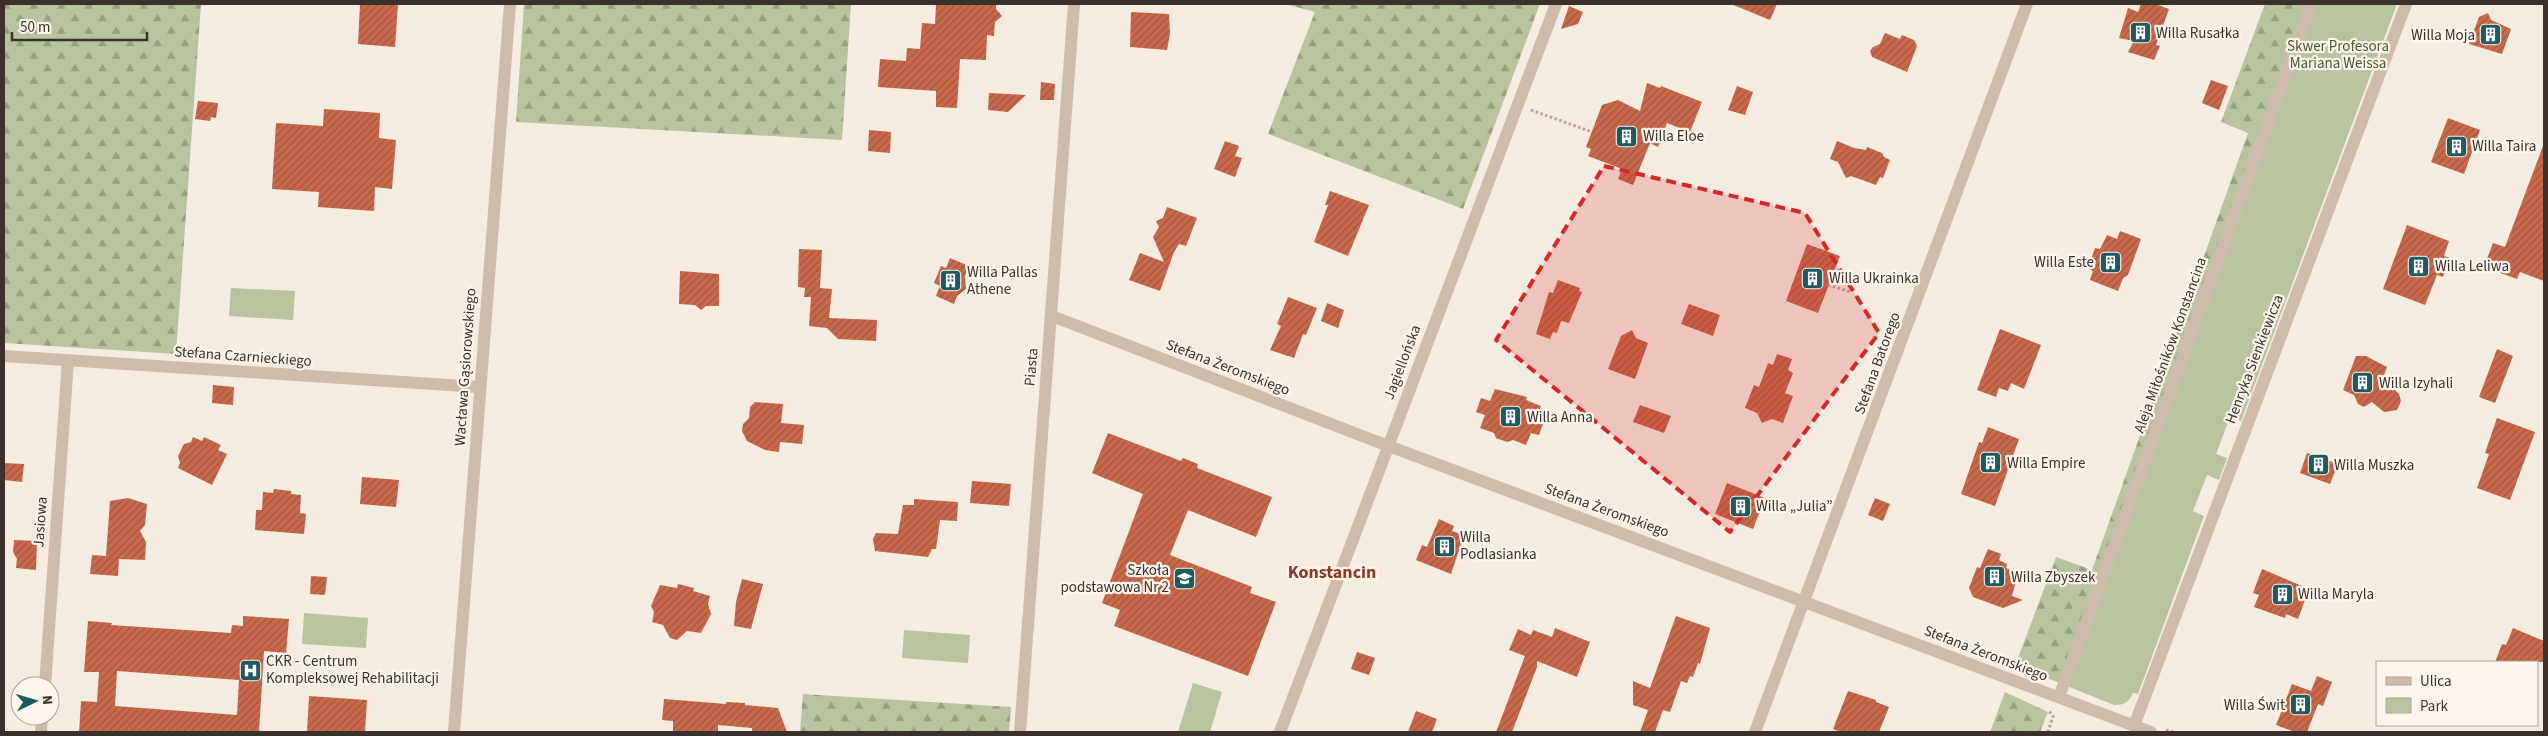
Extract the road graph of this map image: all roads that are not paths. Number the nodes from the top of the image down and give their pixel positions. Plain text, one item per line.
1 (510, 4) edge
2 (1074, 4) edge
3 (1556, 4) edge
4 (2027, 4) edge
5 (2312, 4) edge
6 (2406, 4) edge
7 (1052, 316) junction
8 (4, 356) edge
9 (68, 361) junction
10 (479, 387) junction
11 (1387, 445) junction
12 (1805, 601) junction
13 (46, 676) edge
14 (2059, 697) junction
15 (2134, 726) junction
16 (454, 732) edge
17 (1020, 732) edge
18 (1280, 732) edge
19 (1755, 732) edge
20 (2151, 732) edge

1 - 10 street, Wacława Gąsiorowskiego
2 - 7 street, Piasta
3 - 11 street, Jagiellońska
4 - 12 street, Stefana Batorego
5 - 14 street, Aleja Miłośników Konstancina
6 - 15 street, Henryka Sienkiewicza
7 - 11 street, Stefana Żeromskiego
7 - 17 street, Piasta
8 - 9 street, Stefana Czarnieckiego
9 - 10 street, Stefana Czarnieckiego
9 - 13 street, Jasiowa
10 - 16 street, Wacława Gąsiorowskiego
11 - 12 street, Stefana Żeromskiego
11 - 18 street, Jagiellońska
12 - 14 street, Stefana Żeromskiego
12 - 19 street, Stefana Batorego
14 - 15 street, Stefana Żeromskiego
15 - 20 street, Stefana Żeromskiego

